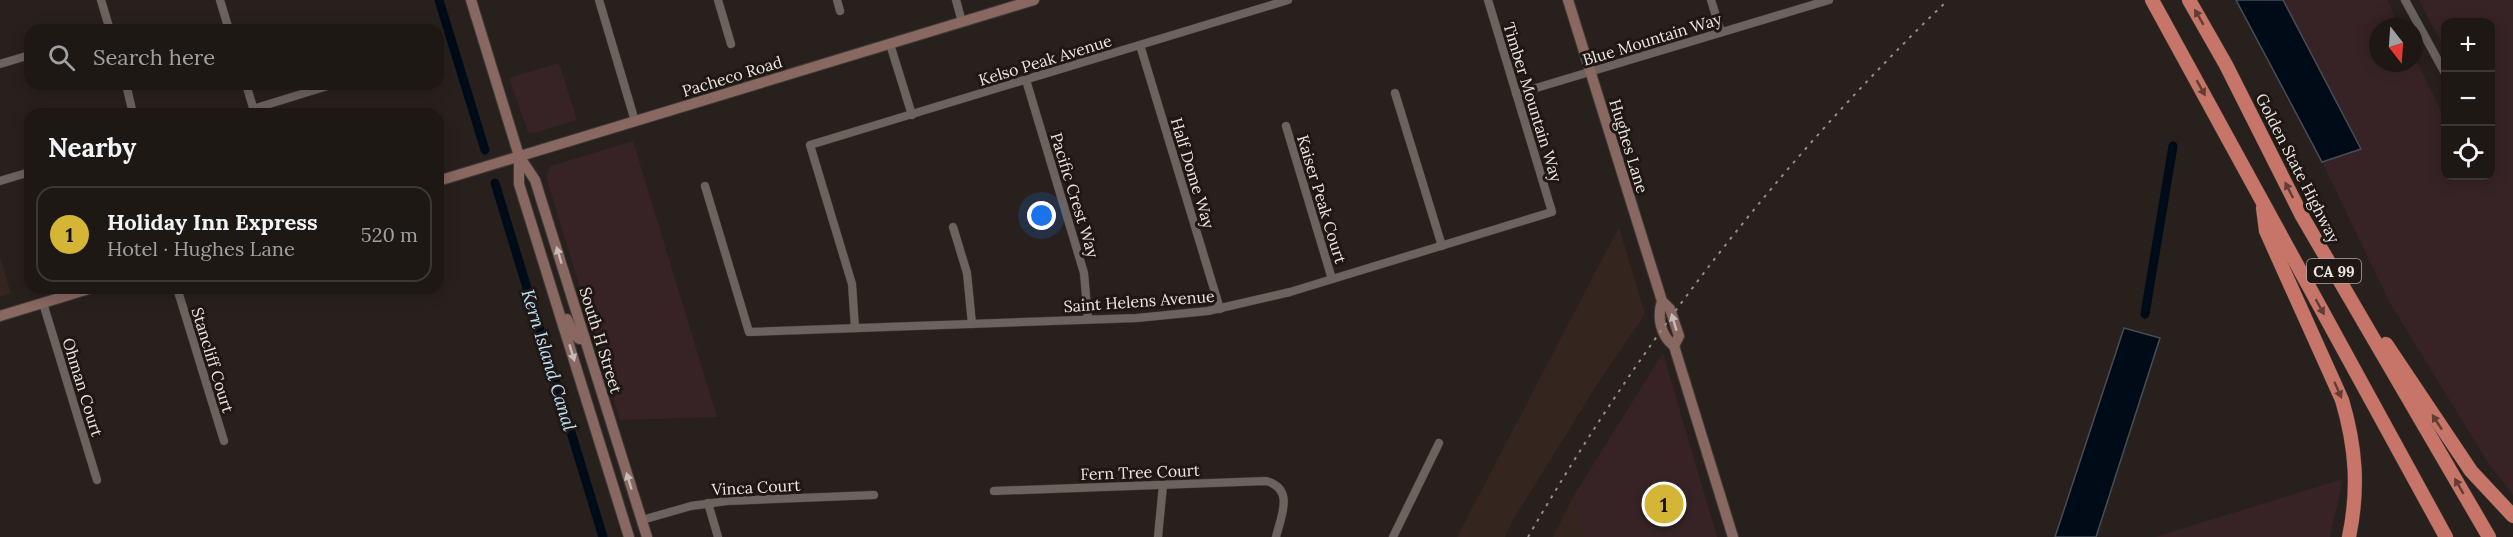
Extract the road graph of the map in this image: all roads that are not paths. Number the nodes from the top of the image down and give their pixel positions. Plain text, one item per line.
1 (101, 0) edge
2 (220, 0) edge
3 (471, 0) edge
4 (598, 0) edge
5 (718, 0) edge
6 (837, 0) edge
7 (956, 0) edge
8 (1034, 0) edge
9 (1288, 0) edge
10 (1488, 0) edge
11 (1568, 0) edge
12 (1711, 0) edge
13 (1829, 0) edge
14 (2152, 0) edge
15 (2189, 0) edge
16 (2405, 0) edge
17 (1263, 4) edge
18 (840, 11) dead end
19 (962, 22) junction
20 (108, 24) edge
21 (227, 24) edge
22 (1721, 32) junction
23 (731, 44) dead end
24 (890, 44) junction
25 (1140, 45) junction
26 (24, 57) edge
27 (0, 64) edge
28 (1590, 71) junction
29 (2443, 72) edge
30 (1026, 80) junction
31 (127, 90) edge
32 (248, 90) edge
33 (316, 90) edge
34 (1395, 93) dead end
35 (1516, 93) junction
36 (132, 108) edge
37 (253, 108) edge
38 (263, 108) edge
39 (912, 115) junction
40 (635, 121) junction
41 (1286, 126) dead end
42 (519, 156) junction
43 (24, 174) edge
44 (444, 179) edge
45 (0, 181) edge
46 (705, 186) dead end
47 (2262, 200) junction
48 (1552, 212) joint
49 (2302, 216) junction
50 (953, 227) dead end
51 (1442, 246) junction
52 (547, 274) junction
53 (1332, 279) junction
54 (72, 294) edge
55 (179, 294) edge
56 (43, 303) junction
57 (1220, 309) junction
58 (0, 316) edge
59 (1088, 319) junction
60 (972, 324) junction
61 (855, 328) junction
62 (585, 339) junction
63 (224, 441) dead end
64 (1439, 443) dead end
65 (601, 448) junction
66 (97, 480) dead end
67 (1163, 485) junction
68 (994, 491) dead end
69 (874, 495) dead end
70 (708, 503) junction
71 (2513, 516) edge
72 (642, 520) junction
73 (629, 537) edge
74 (646, 537) edge
75 (718, 537) edge
76 (1158, 537) edge
77 (1276, 537) edge
78 (1393, 537) edge
79 (1733, 537) edge
80 (2349, 537) edge
81 (2445, 537) edge
82 (2488, 537) edge

1 - 20 street
2 - 21 street
3 - 42 street, South H Street
4 - 40 street
5 - 23 street
6 - 18 street
7 - 19 street
8 - 19 street, Pacheco Road
9 - 17 street, Kelso Peak Avenue
10 - 35 street, Timber Mountain Way
11 - 28 street, Hughes Lane
12 - 22 street
13 - 22 street, Blue Mountain Way
14 -> 47 highway, CA 99
49 -> 15 highway, Golden State Highway / CA 99
16 - 29 street
17 - 25 street, Kelso Peak Avenue
19 - 24 street, Pacheco Road
22 - 28 street, Blue Mountain Way
24 - 39 street
24 - 40 street, Pacheco Road
25 - 30 street, Kelso Peak Avenue
25 - 57 street, Half Dome Way
26 - 27 street
28 - 35 street, Blue Mountain Way
28 - 79 street, Hughes Lane
30 - 39 street, Kelso Peak Avenue
30 - 59 street, Pacific Crest Way
31 - 36 street
32 - 37 street
33 - 38 street
34 - 51 street
35 - 48 street, Timber Mountain Way
39 - 61 street, Kelso Peak Avenue
40 - 42 street, Pacheco Road
41 - 53 street, Kaiser Peak Court
42 - 44 street, Pacheco Road
42 - 52 street, South H Street
62 -> 42 street, South H Street
43 - 45 street
46 - 61 street, Saint Helens Avenue
47 -> 80 highway
47 -> 81 highway, CA 99
48 - 51 street, Saint Helens Avenue
71 -> 49 highway
82 -> 49 highway, Golden State Highway / CA 99
50 - 60 street
51 - 53 street, Saint Helens Avenue
52 - 62 street
52 -> 65 street, South H Street
53 - 57 street, Saint Helens Avenue
54 - 56 street
55 - 63 street, Stancliff Court
56 - 58 street
56 - 66 street, Ohman Court
57 - 59 street, Saint Helens Avenue
59 - 60 street, Saint Helens Avenue
60 - 61 street, Saint Helens Avenue
72 -> 62 street, South H Street
64 - 78 street
65 - 72 street
65 - 73 street, South H Street
67 - 68 street, Fern Tree Court
67 - 76 street
67 - 77 street, Fern Tree Court
69 - 70 street, Vinca Court
70 - 72 street, Vinca Court
70 - 75 street
72 - 74 street, South H Street

